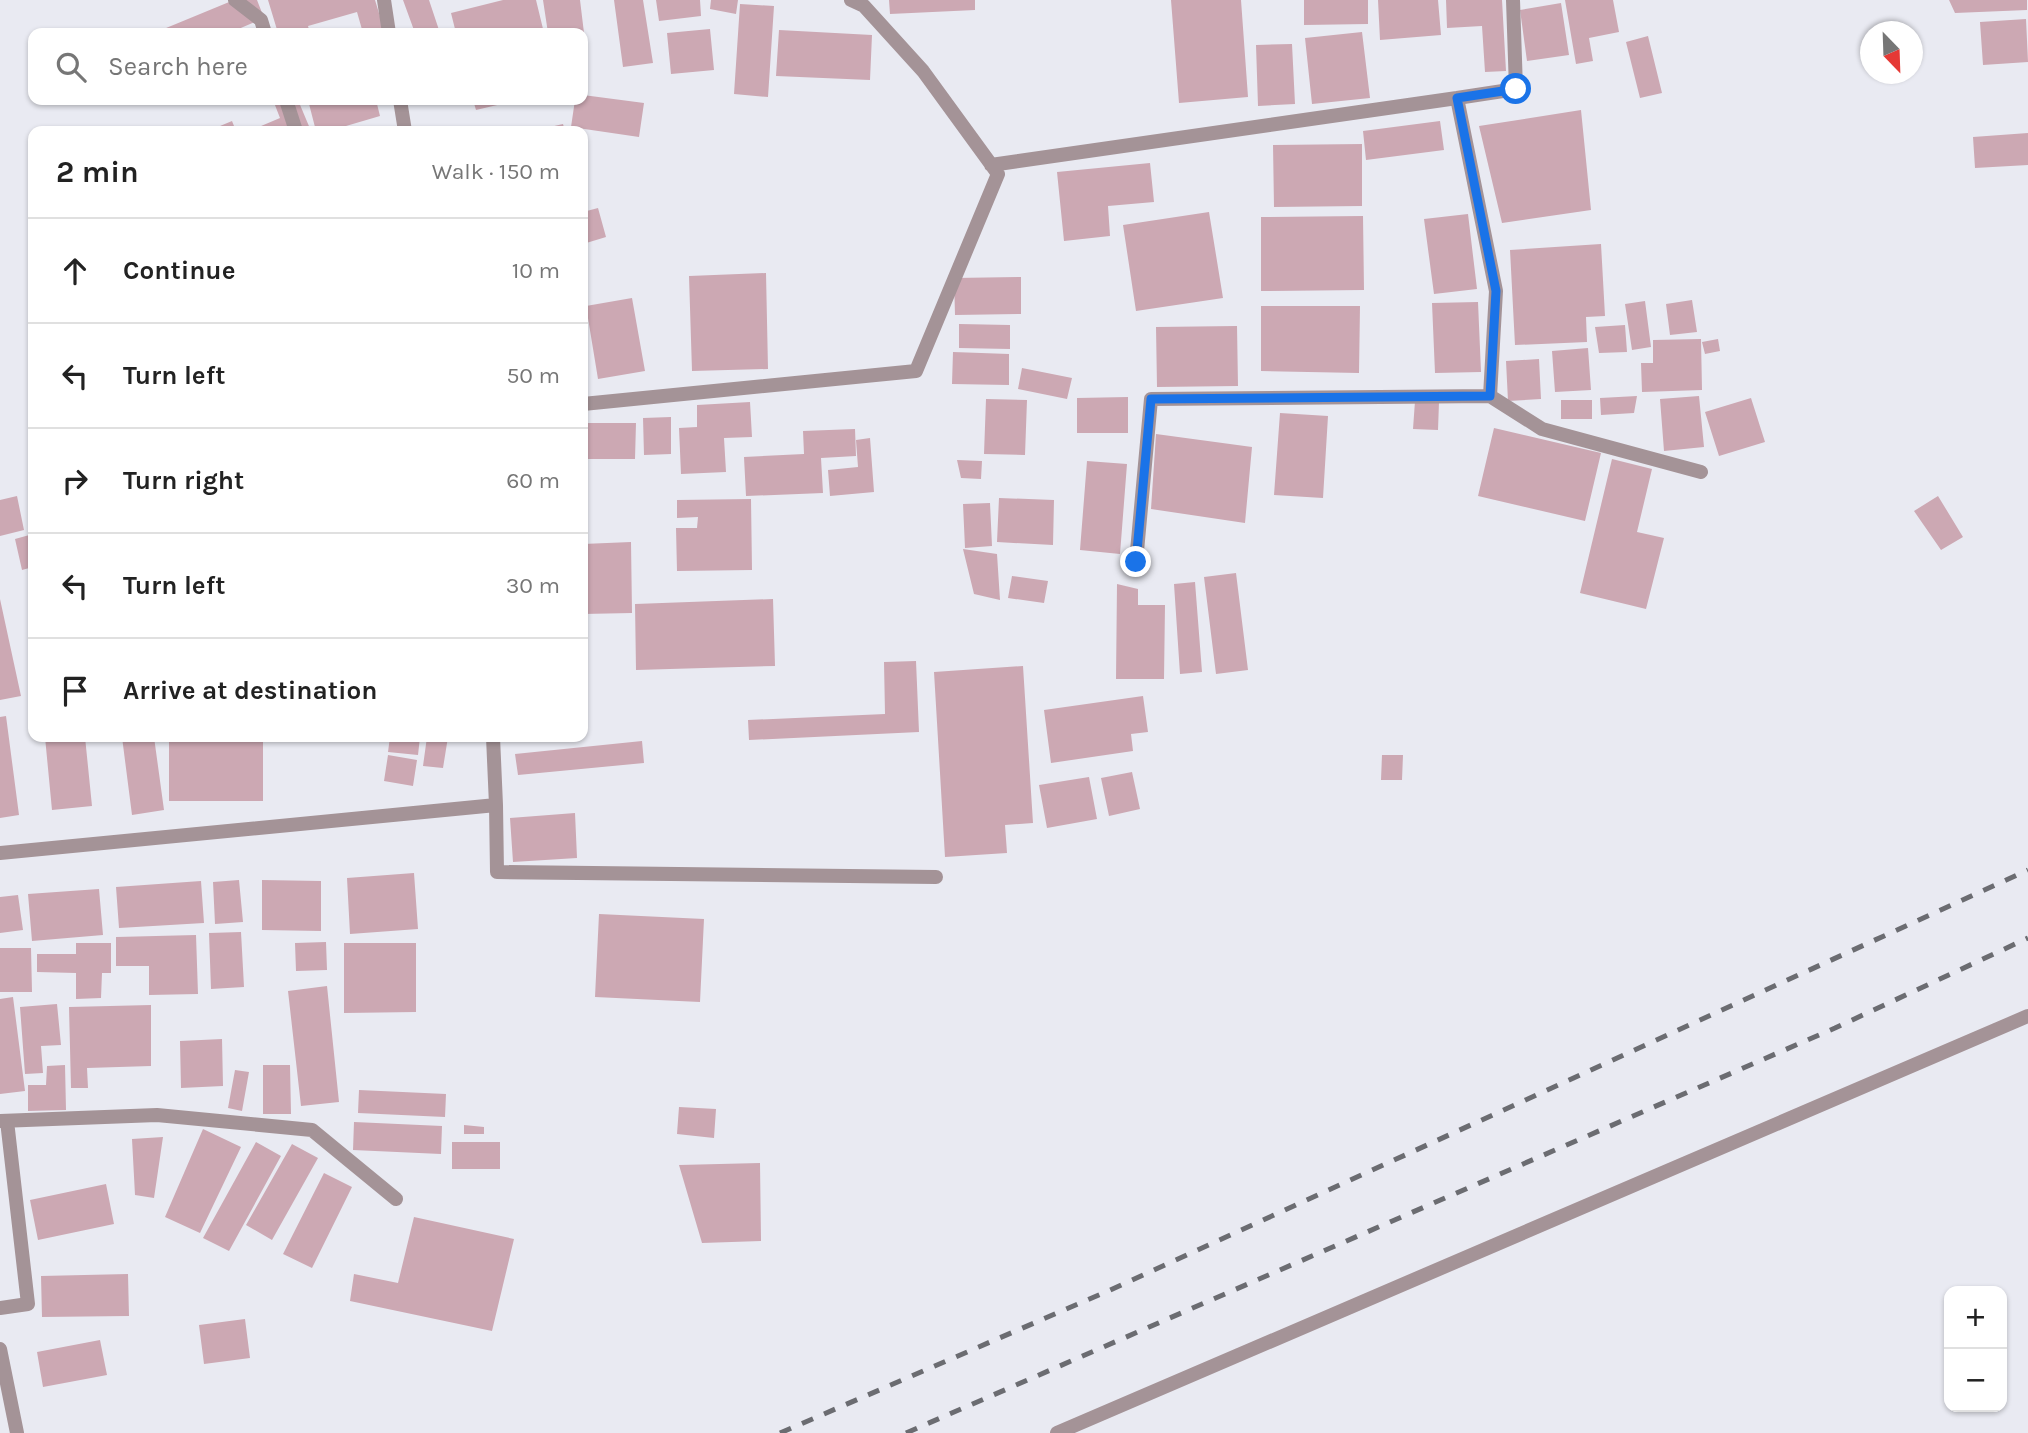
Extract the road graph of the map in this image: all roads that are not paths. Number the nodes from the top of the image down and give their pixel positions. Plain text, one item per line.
1 (235, 0) edge
2 (384, 0) edge
3 (851, 0) edge
4 (1513, 0) edge
5 (263, 28) edge
6 (388, 28) edge
7 (1457, 98) junction
8 (288, 105) edge
9 (401, 105) edge
10 (294, 126) edge
11 (404, 126) edge
12 (991, 164) junction
13 (1490, 396) junction
14 (588, 404) edge
15 (1701, 472) dead end
16 (1136, 562) dead end
17 (493, 742) edge
18 (496, 805) junction
19 (0, 853) edge
20 (936, 877) dead end
21 (2028, 1016) edge
22 (3, 1121) edge
23 (396, 1199) dead end
24 (0, 1308) edge
25 (0, 1349) edge
26 (17, 1433) edge
27 (1057, 1433) edge

1 - 5 street
2 - 6 street
3 - 12 street
4 - 7 street
7 - 12 street
7 - 13 street
8 - 10 street
9 - 11 street
12 - 14 street
13 - 15 street
13 - 16 street
17 - 18 street
18 - 19 street
18 - 20 street
21 - 27 street
22 - 23 street
22 - 24 street
25 - 26 street

